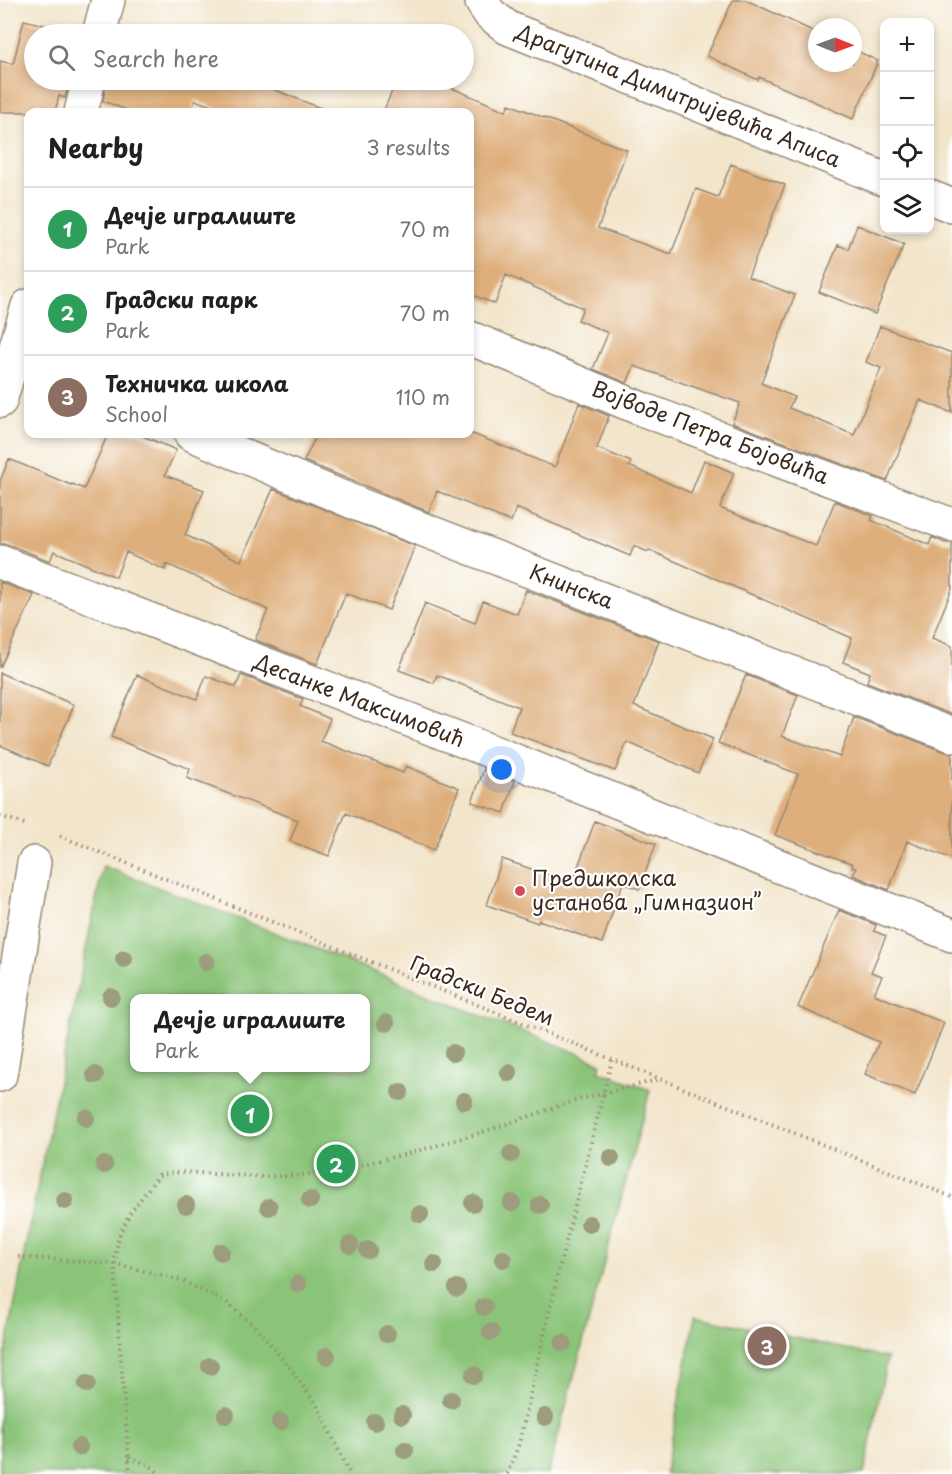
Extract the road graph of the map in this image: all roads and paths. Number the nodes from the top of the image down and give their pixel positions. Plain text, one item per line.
1 (108, 0) edge
2 (483, 0) edge
3 (102, 24) edge
4 (86, 90) edge
5 (82, 108) edge
6 (880, 177) edge
7 (934, 199) edge
8 (952, 206) edge
9 (24, 338) edge
10 (474, 340) edge
11 (21, 362) edge
12 (0, 401) edge
13 (201, 438) edge
14 (952, 525) edge
15 (0, 561) edge
16 (952, 735) edge
17 (0, 816) edge
18 (33, 826) dead end
19 (55, 834) dead end
20 (34, 863) dead end
21 (952, 935) edge
22 (612, 1060) junction
23 (0, 1075) edge
24 (659, 1079) junction
25 (604, 1092) junction
26 (952, 1197) edge
27 (18, 1257) dead end
28 (115, 1264) junction
29 (129, 1458) junction
30 (130, 1474) edge
31 (160, 1474) edge
32 (350, 1474) edge
33 (507, 1474) edge

1 - 3 street
2 - 6 street, Драгутина Димитријевића Аписа
4 - 5 street
7 - 8 street
9 - 11 street
10 - 14 street, Војводе Петра Бојовића
11 - 12 street
13 - 16 street, Книнска
15 - 21 street, Десанке Максимовић
17 - 18 path
19 - 22 path, Градски Бедем
20 - 23 street
22 - 24 path, Градски Бедем
22 - 25 path
24 - 25 path
24 - 26 path, Градски Бедем
25 - 28 path
25 - 33 path
27 - 28 path
28 - 29 path
28 - 32 path
29 - 30 path
29 - 31 path

